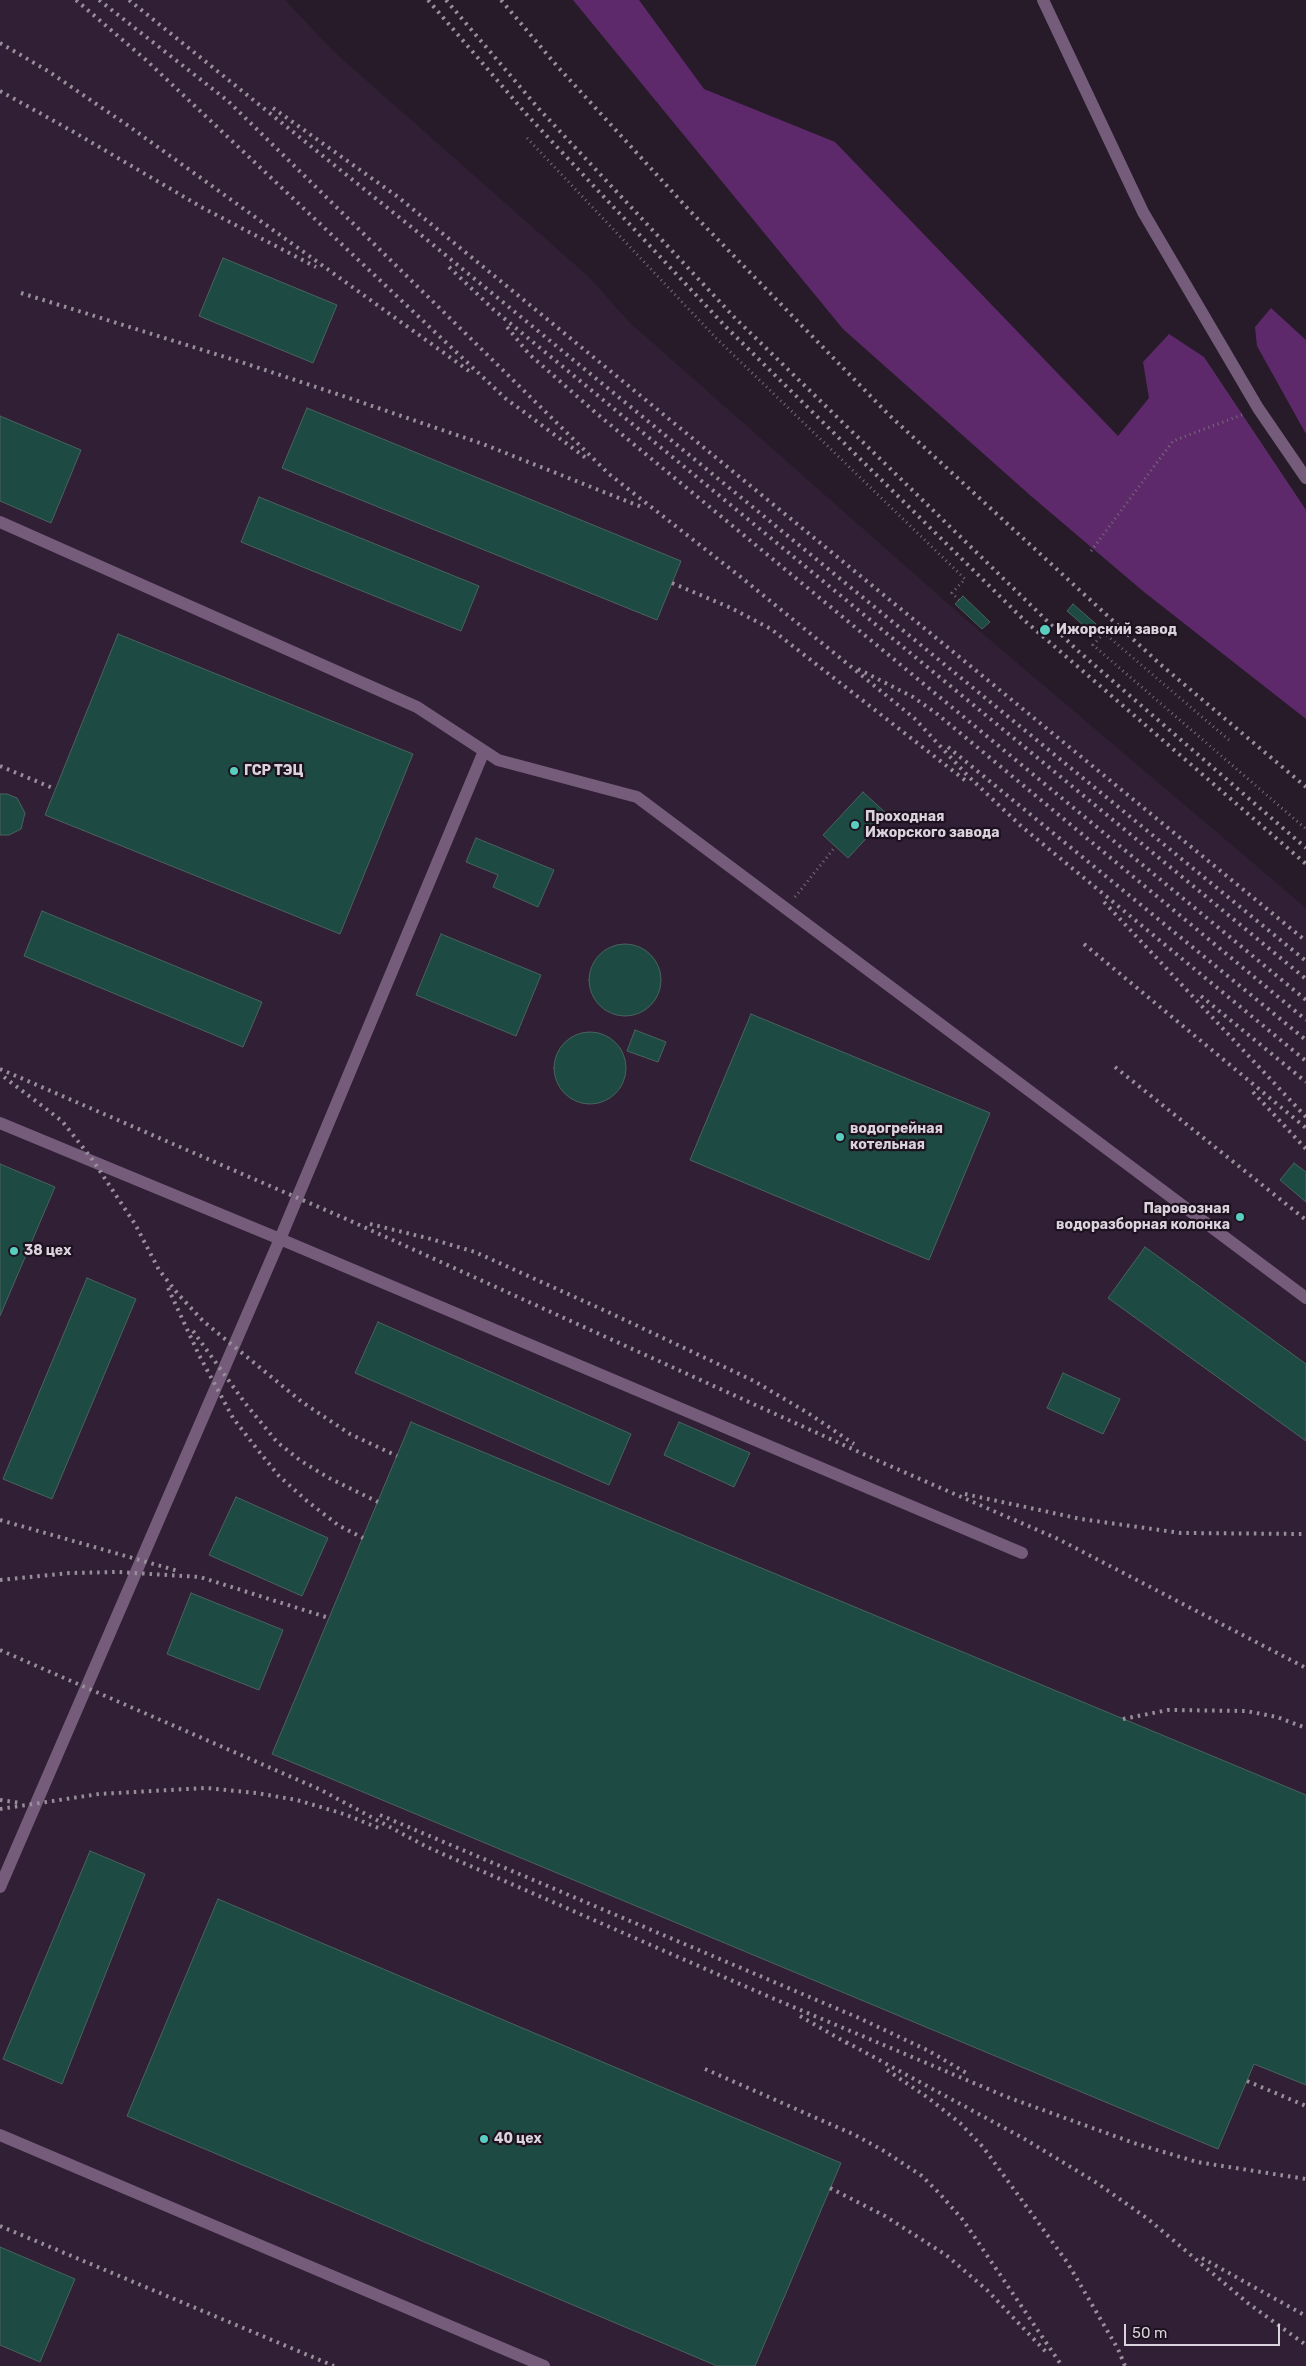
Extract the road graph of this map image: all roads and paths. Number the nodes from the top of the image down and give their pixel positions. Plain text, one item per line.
1 (1043, 0) edge
2 (527, 138) dead end
3 (1258, 408) junction
4 (1306, 478) edge
5 (0, 522) edge
6 (1091, 552) dead end
7 (959, 600) dead end
8 (1094, 628) dead end
9 (1103, 635) junction
10 (1229, 740) dead end
11 (484, 751) junction
12 (1306, 830) edge
13 (835, 847) dead end
14 (786, 909) junction
15 (0, 1122) edge
16 (280, 1238) junction
17 (1306, 1298) edge
18 (1022, 1553) dead end
19 (0, 1887) edge
20 (0, 2135) edge
21 (544, 2366) edge

1 - 3 lane
2 - 7 path
3 - 4 lane
3 - 6 path
5 - 11 lane
8 - 9 path
9 - 10 path
9 - 12 path
11 - 14 lane
11 - 16 lane
13 - 14 path
14 - 17 lane
15 - 16 lane
16 - 18 lane
16 - 19 lane
20 - 21 lane

